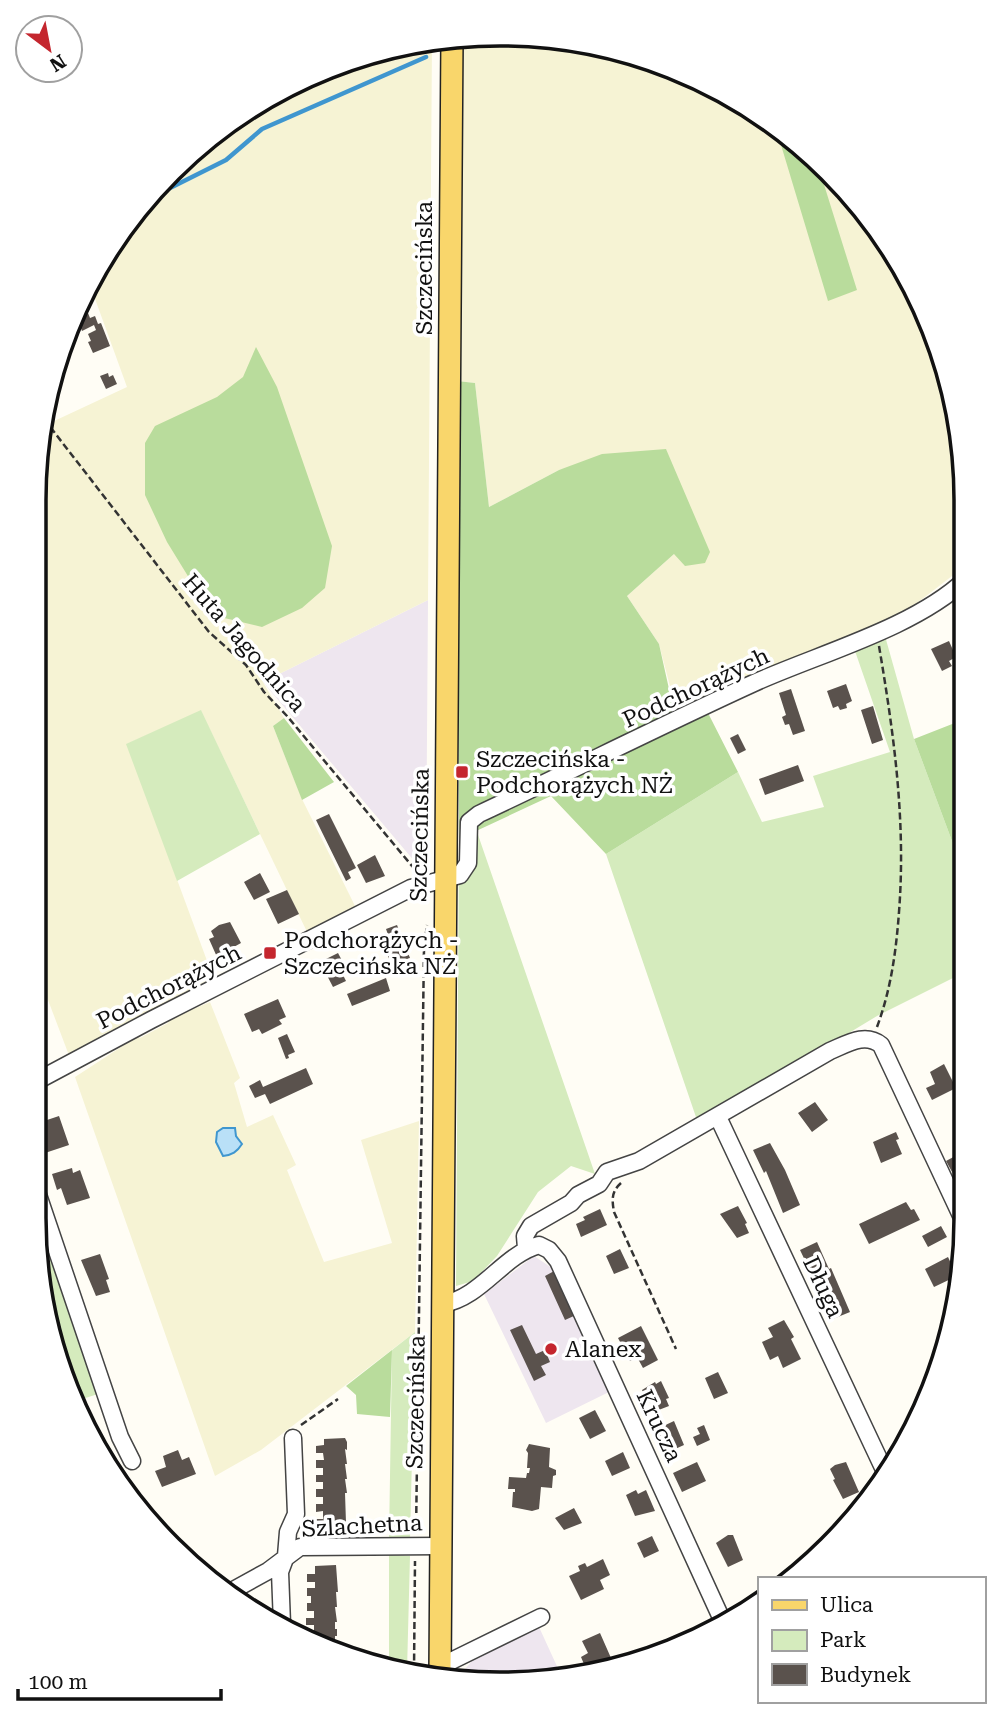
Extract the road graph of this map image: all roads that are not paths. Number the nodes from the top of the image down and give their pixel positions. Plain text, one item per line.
1 (452, 48) edge
2 (954, 589) edge
3 (435, 881) junction
4 (46, 1076) edge
5 (718, 1117) junction
6 (954, 1201) edge
7 (46, 1218) edge
8 (526, 1248) junction
9 (443, 1304) junction
10 (293, 1438) road end
11 (132, 1461) dead end
12 (881, 1463) edge
13 (441, 1546) junction
14 (286, 1556) junction
15 (237, 1588) edge
16 (720, 1614) edge
17 (282, 1616) edge
18 (541, 1617) dead end
19 (440, 1668) edge
20 (443, 1668) edge

1 - 3 main road, Szczecińska
2 - 3 street, Podchorążych
3 - 4 street, Podchorążych
3 - 9 main road, Szczecińska
5 - 6 street
5 - 8 street
5 - 12 street, Długa
7 - 11 street
8 - 9 street
8 - 16 street, Krucza
9 - 13 main road, Szczecińska
10 - 14 street
13 - 14 street, Szlachetna
13 - 19 main road, Szczecińska
14 - 15 street
14 - 17 street
18 - 20 street

